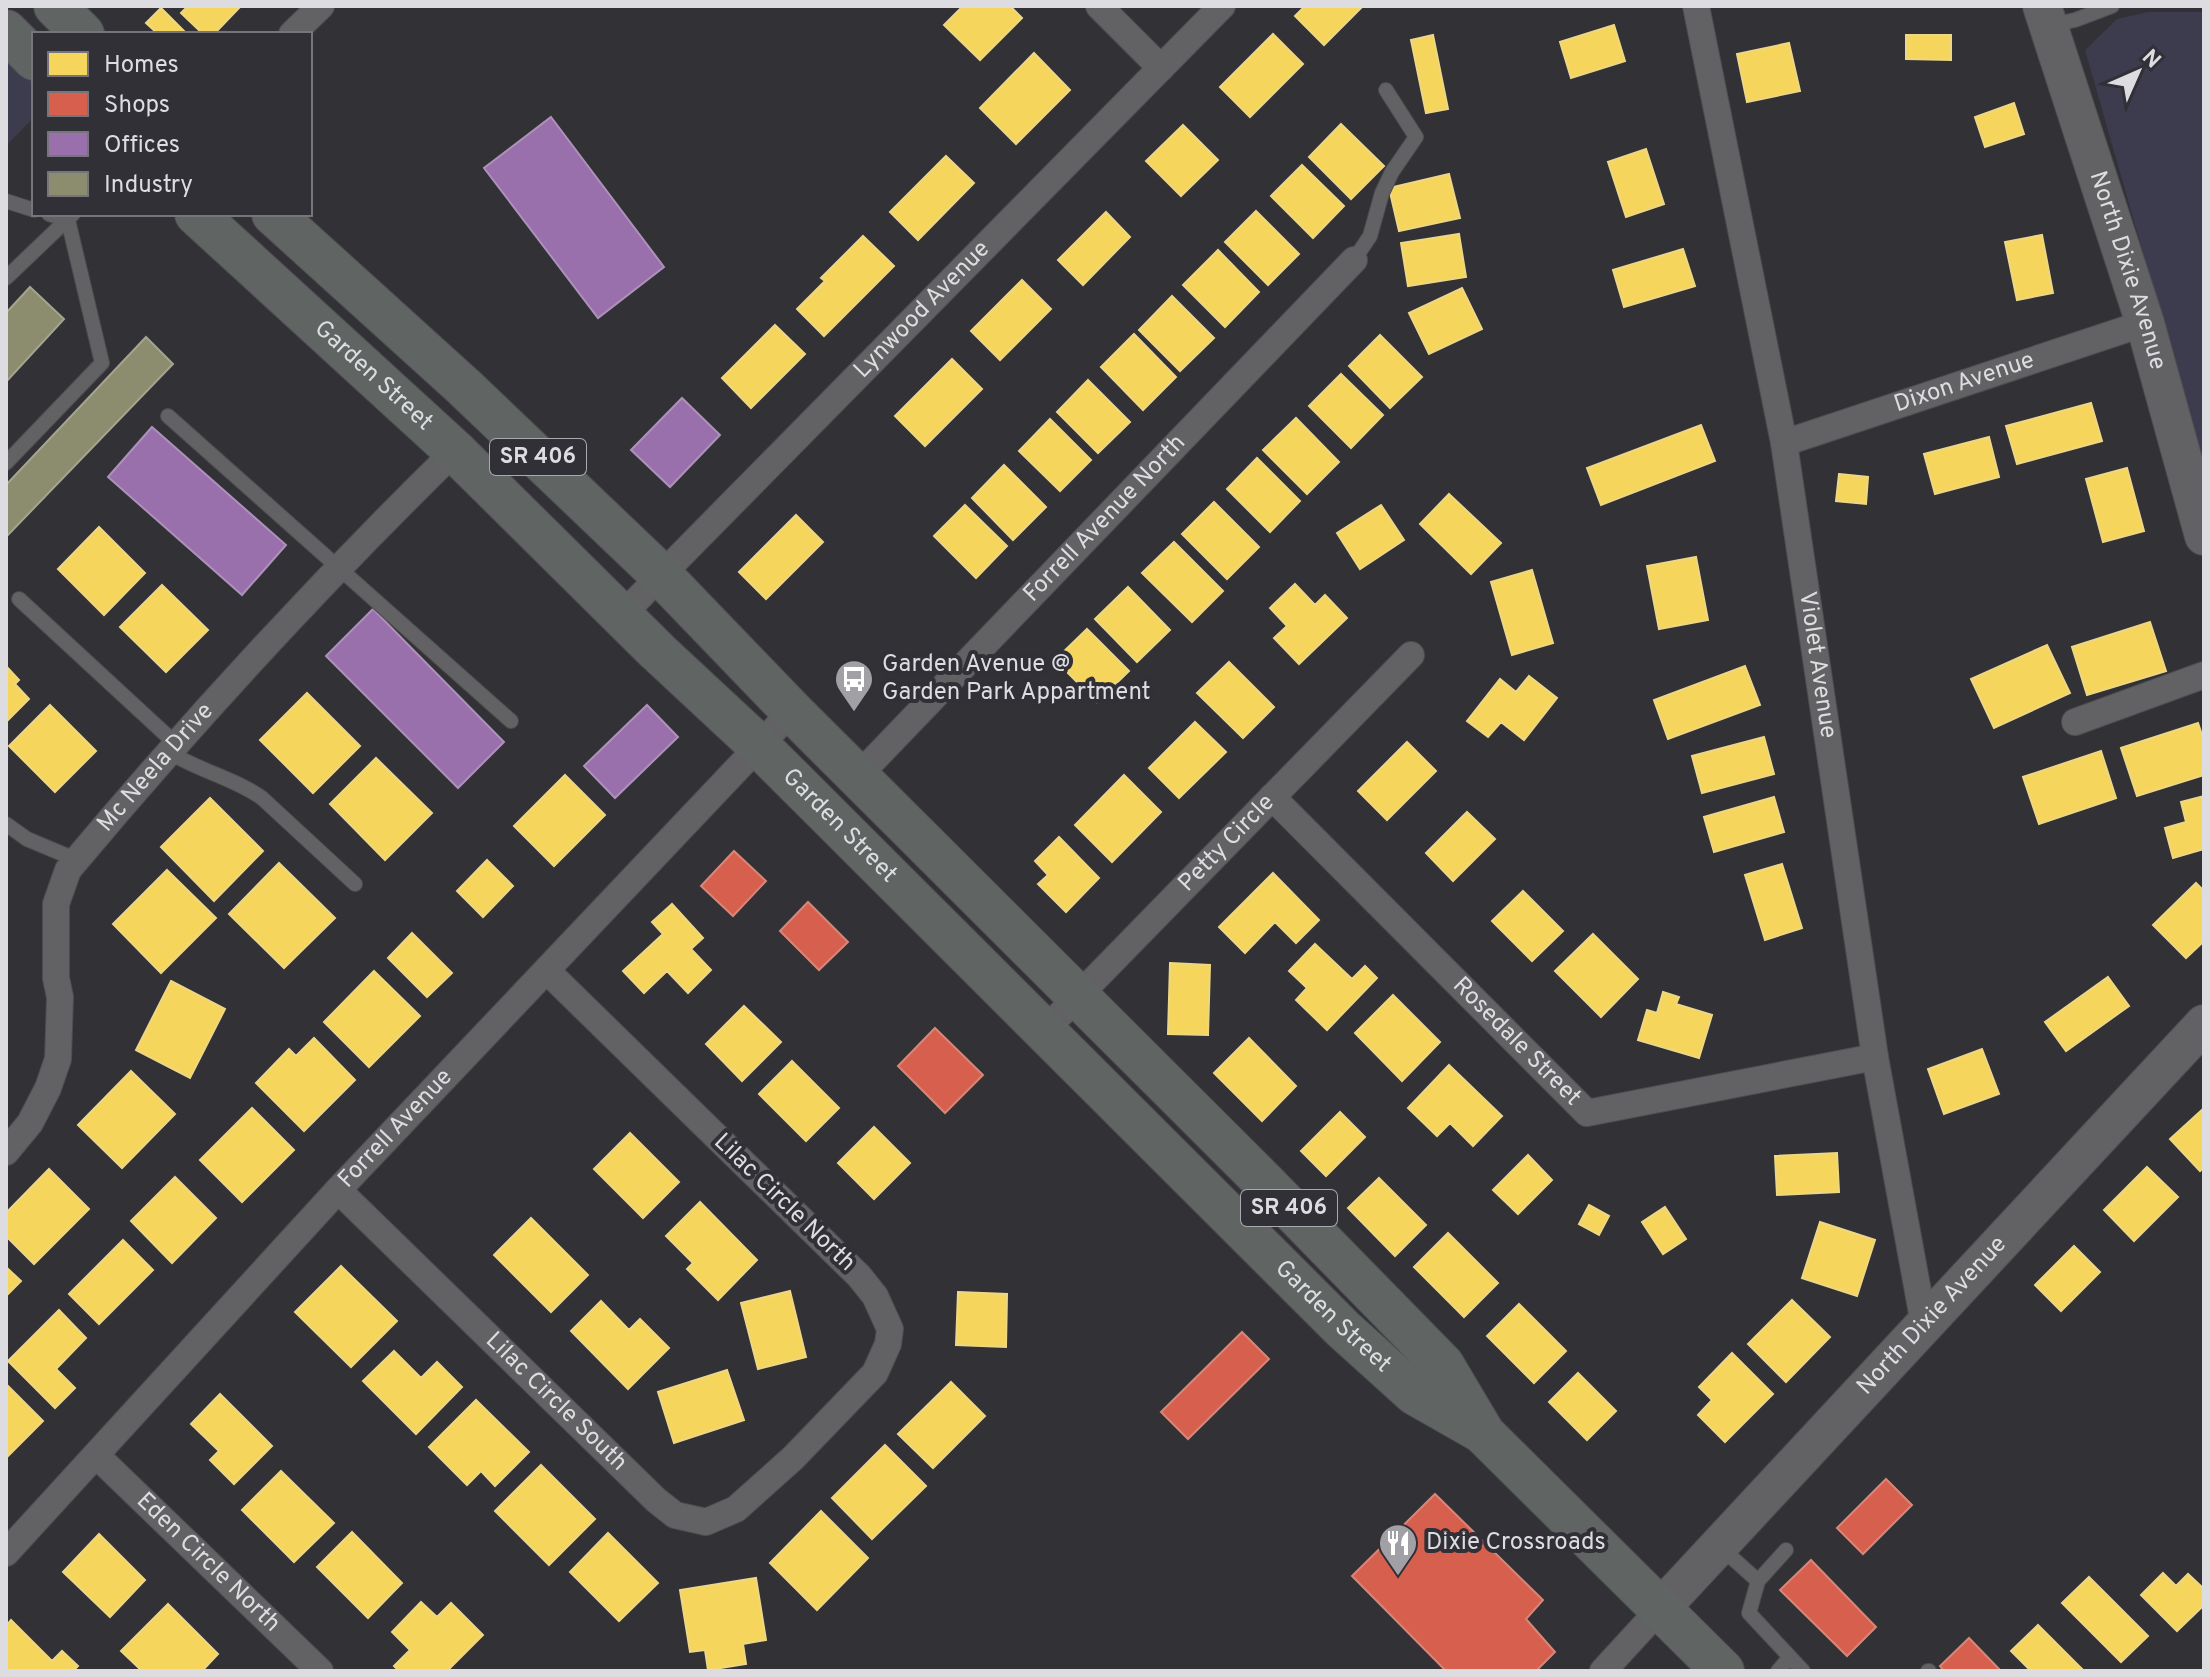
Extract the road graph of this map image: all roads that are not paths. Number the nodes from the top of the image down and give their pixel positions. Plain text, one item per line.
1 (55, 6) edge
2 (321, 6) edge
3 (1099, 6) edge
4 (1222, 6) edge
5 (1696, 6) edge
6 (2112, 6) edge
7 (2044, 16) edge
8 (6, 31) edge
9 (81, 32) edge
10 (294, 32) edge
11 (32, 57) edge
12 (1161, 68) junction
13 (1386, 90) dead end
14 (6, 201) edge
15 (32, 209) edge
16 (198, 216) edge
17 (275, 216) edge
18 (71, 217) edge
19 (1354, 260) joint
20 (6, 278) edge
21 (2145, 323) junction
22 (168, 416) dead end
23 (1784, 443) junction
24 (455, 451) junction
25 (6, 463) edge
26 (2204, 536) edge
27 (338, 567) junction
28 (661, 575) junction
29 (19, 599) dead end
30 (622, 615) junction
31 (1411, 655) dead end
32 (2204, 675) edge
33 (792, 711) junction
34 (511, 721) dead end
35 (2075, 722) dead end
36 (758, 745) junction
37 (173, 748) junction
38 (857, 777) junction
39 (1272, 797) junction
40 (6, 824) edge
41 (77, 860) junction
42 (355, 884) dead end
43 (547, 971) junction
44 (1077, 996) junction
45 (2204, 1024) edge
46 (1044, 1031) junction
47 (1875, 1057) junction
48 (6, 1152) edge
49 (338, 1190) junction
50 (1924, 1324) junction
51 (1484, 1434) junction
52 (97, 1456) junction
53 (793, 1458) joint
54 (1719, 1546) junction
55 (1786, 1550) dead end
56 (6, 1553) edge
57 (1758, 1581) junction
58 (1660, 1609) junction
59 (1790, 1657) junction
60 (320, 1671) edge
61 (1603, 1671) edge
62 (1723, 1671) edge
63 (1778, 1671) edge
64 (1803, 1671) edge

1 - 9 main road
2 - 10 street
3 - 12 street
4 - 12 street, Lynwood Avenue
5 - 23 street, Violet Avenue
6 - 7 lane
7 - 21 street, North Dixie Avenue
8 - 11 main road
12 - 28 street, Lynwood Avenue
13 - 19 lane
14 - 15 lane
16 - 24 main road, Garden Street / SR 406
17 - 28 main road, Garden Street / SR 406
18 - 20 lane
18 - 25 lane
19 - 38 street, Forrell Avenue North
21 - 23 street, Dixon Avenue
21 - 26 street, North Dixie Avenue
22 - 27 lane
23 - 47 street, Violet Avenue
24 - 27 street, Mc Neela Drive
24 - 30 main road, Garden Street / SR 406
27 - 34 lane
27 - 37 street, Mc Neela Drive
28 - 30 street, Lynwood Avenue
28 - 33 main road, Garden Street / SR 406
29 - 37 lane
30 - 36 main road, Garden Street / SR 406
31 - 39 street, Petty Circle
32 - 35 street
33 - 36 street, Forrell Avenue
33 - 38 main road, Garden Street / SR 406
36 - 43 street, Forrell Avenue
36 - 46 main road, Garden Street / SR 406
37 - 41 street, Mc Neela Drive
37 - 42 lane
38 - 44 main road, Garden Street / SR 406
39 - 44 street, Petty Circle
39 - 47 street, Rosedale Street
40 - 41 lane
41 - 48 street, Mc Neela Drive
43 - 49 street, Forrell Avenue
43 - 53 street, Lilac Circle North
44 - 46 street, Petty Circle
44 - 51 main road, Garden Street / SR 406
45 - 50 street, North Dixie Avenue
46 - 51 main road, Garden Street / SR 406
47 - 50 street, Violet Avenue
49 - 52 street, Forrell Avenue
49 - 53 street, Lilac Circle South
50 - 54 street, North Dixie Avenue
51 - 58 main road, Garden Street / SR 406
52 - 56 street, Forrell Avenue
52 - 60 street, Eden Circle North
54 - 57 lane
54 - 58 street, North Dixie Avenue
55 - 57 lane
57 - 59 lane
58 - 61 street
58 - 62 main road, Garden Street / SR 406
59 - 63 lane
59 - 64 lane

